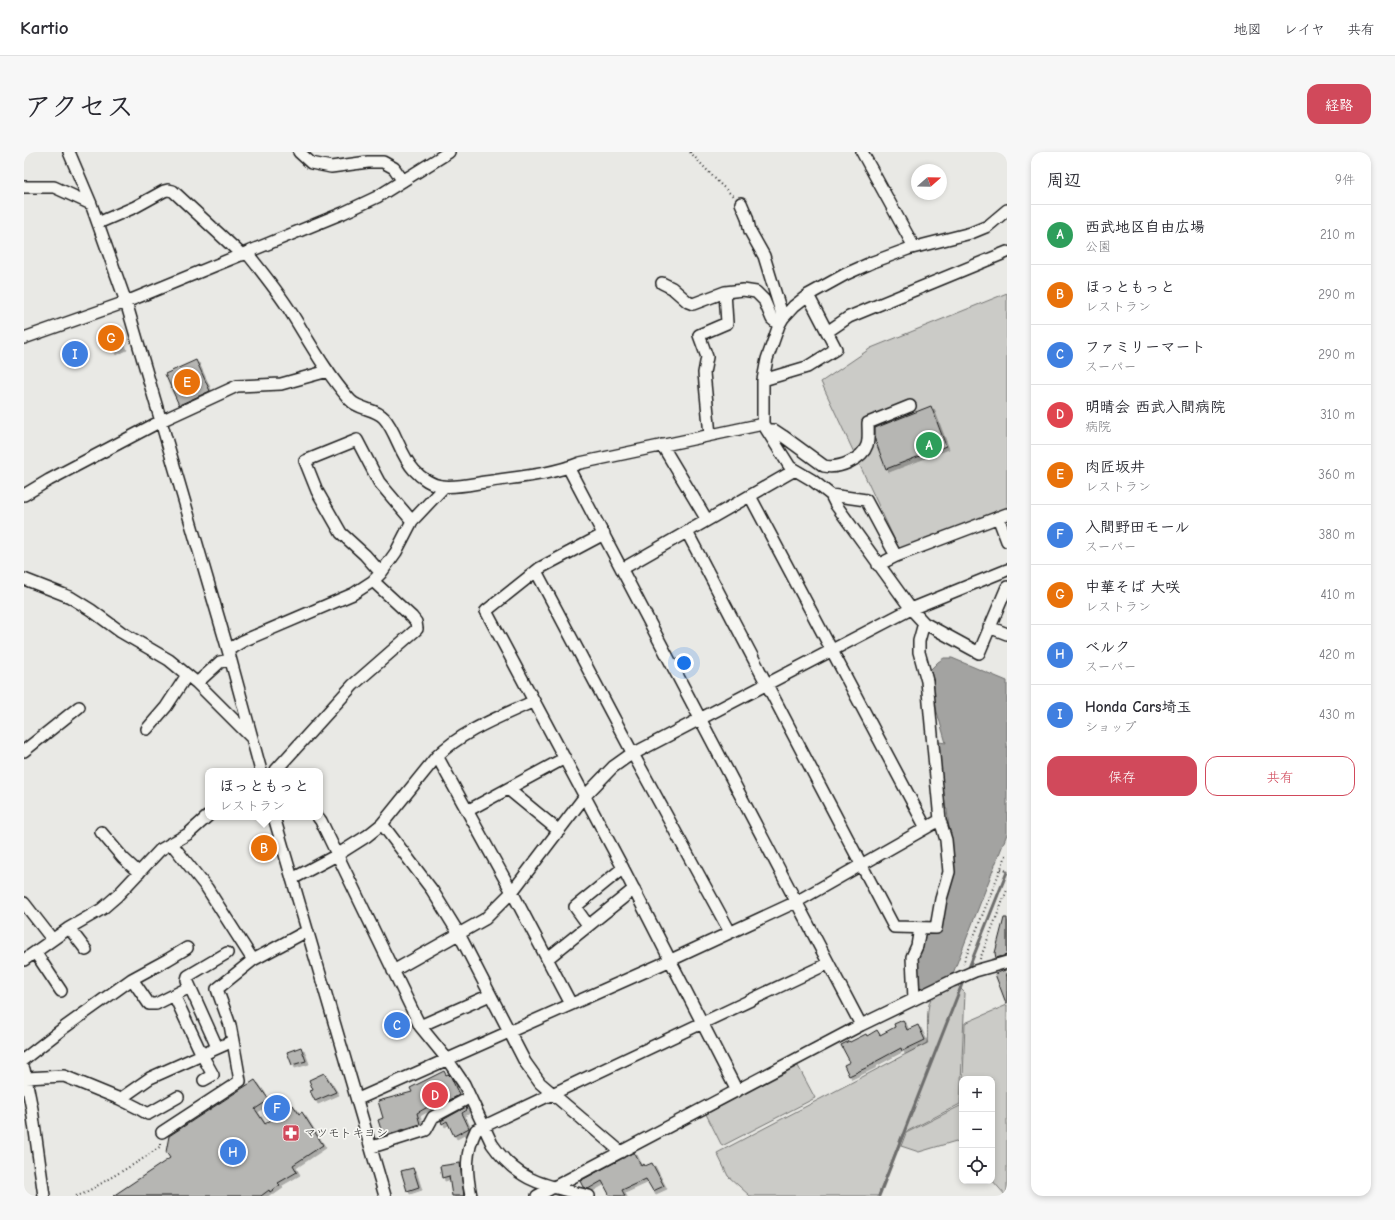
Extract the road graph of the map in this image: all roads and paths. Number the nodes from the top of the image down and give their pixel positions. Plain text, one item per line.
1 (69, 152) edge
2 (300, 152) edge
3 (449, 152) edge
4 (690, 152) edge
5 (862, 152) edge
6 (403, 181) junction
7 (24, 187) edge
8 (741, 203) joint
9 (91, 204) junction
10 (1007, 211) edge
11 (98, 223) junction
12 (914, 247) junction
13 (1007, 252) edge
14 (244, 254) junction
15 (662, 283) dead end
16 (725, 292) junction
17 (808, 295) junction
18 (126, 302) junction
19 (781, 322) junction
20 (827, 332) junction
21 (24, 338) edge
22 (328, 371) junction
23 (763, 380) junction
24 (910, 406) dead end
25 (161, 421) junction
26 (765, 427) junction
27 (710, 435) junction
28 (662, 445) junction
29 (568, 467) junction
30 (795, 470) junction
31 (444, 487) junction
32 (24, 494) edge
33 (831, 495) junction
34 (750, 496) junction
35 (1003, 516) edge
36 (707, 520) junction
37 (412, 522) junction
38 (687, 532) junction
39 (604, 534) junction
40 (1007, 541) edge
41 (896, 556) junction
42 (878, 565) junction
43 (622, 569) junction
44 (1007, 570) edge
45 (536, 571) junction
46 (381, 573) junction
47 (24, 579) edge
48 (373, 581) junction
49 (1007, 587) edge
50 (911, 609) junction
51 (924, 623) junction
52 (989, 627) junction
53 (1007, 634) edge
54 (832, 649) junction
55 (229, 655) junction
56 (187, 675) junction
57 (197, 683) junction
58 (768, 684) junction
59 (534, 701) junction
60 (79, 707) dead end
61 (700, 719) junction
62 (147, 729) dead end
63 (252, 738) junction
64 (24, 751) edge
65 (633, 754) junction
66 (437, 756) junction
67 (565, 758) junction
68 (259, 768) edge
69 (278, 768) edge
70 (508, 789) junction
71 (585, 796) junction
72 (467, 811) junction
73 (205, 819) edge
74 (275, 820) edge
75 (321, 820) edge
76 (940, 820) junction
77 (382, 824) junction
78 (926, 828) junction
79 (559, 831) junction
80 (101, 832) dead end
81 (171, 843) junction
82 (1007, 853) edge
83 (337, 855) junction
84 (862, 864) junction
85 (623, 868) junction
86 (1001, 869) junction
87 (1007, 871) edge
88 (139, 873) junction
89 (292, 878) junction
90 (634, 889) junction
91 (1007, 890) edge
92 (512, 892) junction
93 (796, 902) junction
94 (24, 903) edge
95 (588, 925) junction
96 (69, 928) junction
97 (920, 928) junction
98 (307, 931) junction
99 (730, 932) junction
100 (459, 934) junction
101 (52, 939) junction
102 (187, 948) dead end
103 (86, 950) dead end
104 (35, 952) junction
105 (227, 953) dead end
106 (547, 959) junction
107 (24, 960) edge
108 (253, 960) junction
109 (671, 960) junction
110 (1007, 962) edge
111 (827, 964) junction
112 (393, 971) junction
113 (974, 972) junction
114 (958, 978) junction
115 (132, 979) junction
116 (190, 987) junction
117 (61, 991) dead end
118 (174, 995) junction
119 (490, 995) junction
120 (914, 999) junction
121 (571, 1004) junction
122 (703, 1024) junction
123 (861, 1025) junction
124 (420, 1026) junction
125 (508, 1031) junction
126 (233, 1041) junction
127 (217, 1047) junction
128 (202, 1055) junction
129 (24, 1059) edge
130 (447, 1059) junction
131 (25, 1074) edge
132 (204, 1080) dead end
133 (737, 1091) junction
134 (552, 1094) junction
135 (178, 1097) dead end
136 (120, 1099) junction
137 (358, 1099) junction
138 (465, 1100) dead end
139 (484, 1125) junction
140 (162, 1132) joint
141 (372, 1147) junction
142 (621, 1152) junction
143 (553, 1188) junction
144 (44, 1196) edge
145 (76, 1196) edge
146 (386, 1196) edge
147 (471, 1196) edge
148 (537, 1196) edge
149 (587, 1196) edge

1 - 9 street
2 - 6 street
3 - 6 street
4 - 8 path
5 - 12 street
6 - 14 street
7 - 9 street
8 - 19 street
9 - 11 street
10 - 12 street
11 - 14 street
11 - 18 street
12 - 17 street
13 - 20 street
14 - 18 street
14 - 22 street
15 - 16 street
16 - 19 street
16 - 27 street
17 - 19 street
17 - 20 street
18 - 21 street
18 - 25 street
19 - 23 street
20 - 23 street
22 - 25 street
22 - 31 street
23 - 26 street
24 - 26 street
25 - 32 street
25 - 55 street
26 - 27 street
26 - 30 street
27 - 28 street
28 - 29 street
28 - 36 street
29 - 31 street
29 - 39 street
30 - 33 street
30 - 34 street
31 - 37 street
33 - 41 street
33 - 42 street
34 - 36 street
34 - 54 street
35 - 40 street
35 - 41 street
36 - 38 street
37 - 46 street
37 - 46 street
38 - 43 street
38 - 58 street
39 - 43 street
39 - 45 street
41 - 42 street
42 - 50 street
43 - 61 street
44 - 50 street
45 - 59 street
45 - 65 street
46 - 48 street
47 - 56 street
48 - 55 street
48 - 69 street
49 - 52 street
50 - 51 street
50 - 54 street
51 - 52 street
51 - 76 street
52 - 53 street
54 - 58 street
54 - 78 street
55 - 57 street
55 - 63 street
56 - 57 street
56 - 62 street
57 - 63 street
58 - 61 street
58 - 84 street
59 - 66 street
59 - 67 street
60 - 64 street
61 - 65 street
61 - 93 street
63 - 68 street
65 - 71 street
65 - 99 street
66 - 72 street
66 - 77 street
67 - 70 street
67 - 71 street
70 - 72 street
70 - 79 street
71 - 79 street
71 - 85 street
72 - 92 street
73 - 81 street
74 - 89 street
75 - 83 street
76 - 78 street
76 - 97 street
77 - 83 street
77 - 100 street
78 - 84 street
79 - 92 street
80 - 88 street
81 - 88 street
81 - 108 street
82 - 86 path
83 - 89 street
83 - 112 street
84 - 93 street
84 - 97 street
85 - 90 street
85 - 95 street
86 - 87 path
86 - 114 path
88 - 96 street
89 - 98 street
90 - 95 street
90 - 109 street
91 - 113 path
92 - 100 street
92 - 106 street
93 - 99 street
93 - 111 street
94 - 101 street
95 - 106 street
96 - 101 street
96 - 103 street
97 - 120 street
98 - 108 street
98 - 137 street
99 - 109 street
100 - 112 street
100 - 119 street
101 - 104 street
102 - 115 street
104 - 107 street
104 - 117 street
105 - 116 street
106 - 121 street
108 - 126 street
109 - 121 street
109 - 122 street
110 - 113 street
111 - 122 street
111 - 123 street
112 - 124 street
113 - 114 street
114 - 120 street
115 - 118 street
115 - 129 street
116 - 118 street
116 - 127 street
118 - 128 street
119 - 124 street
119 - 125 street
120 - 123 street
121 - 125 street
122 - 133 street
122 - 134 street
123 - 133 street
124 - 130 street
125 - 130 street
125 - 134 street
126 - 127 street
126 - 140 street
127 - 128 street
128 - 132 street
128 - 136 street
130 - 137 street
130 - 139 street
131 - 136 street
131 - 144 street
133 - 142 street
134 - 139 street
134 - 142 street
135 - 136 street
137 - 141 street
138 - 141 street
139 - 143 street
139 - 147 street
140 - 145 path
141 - 146 street
142 - 143 street
143 - 148 street
143 - 149 street

